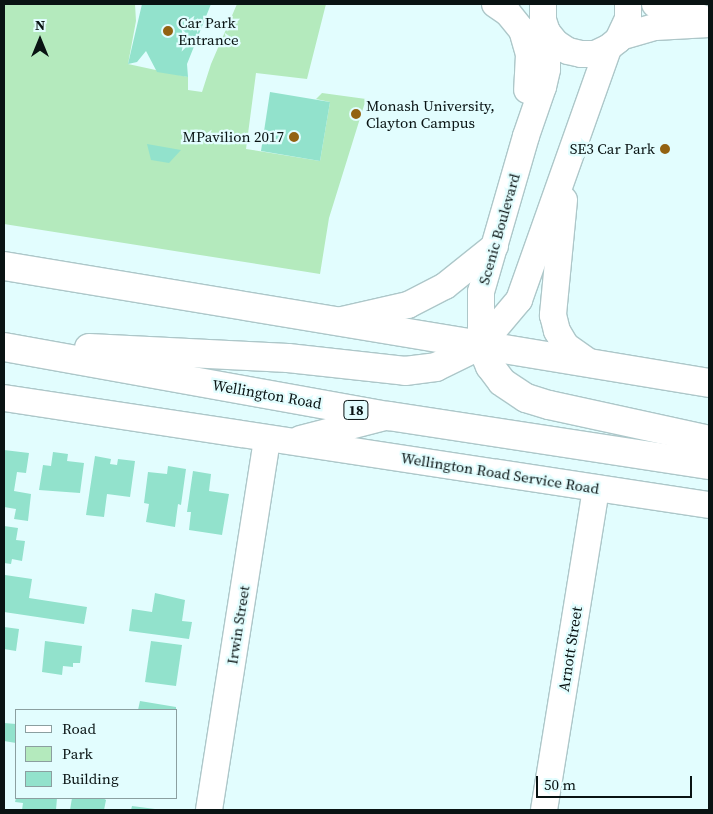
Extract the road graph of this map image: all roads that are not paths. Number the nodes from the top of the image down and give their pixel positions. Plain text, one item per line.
1 (495, 4) edge
2 (628, 4) edge
3 (655, 4) edge
4 (540, 12) edge
5 (709, 22) edge
6 (614, 42) junction
7 (526, 136) junction
8 (568, 157) junction
9 (495, 246) junction
10 (4, 266) edge
11 (335, 322) junction
12 (481, 345) junction
13 (4, 346) edge
14 (592, 364) junction
15 (709, 383) edge
16 (4, 398) edge
17 (389, 416) junction
18 (279, 440) junction
19 (709, 440) edge
20 (709, 465) edge
21 (596, 488) junction
22 (709, 505) edge
23 (210, 810) edge
24 (544, 810) edge

1 - 7 street
2 - 6 street
3 - 5 street
4 - 6 street
4 - 7 street, Scenic Boulevard
5 - 6 street
6 - 8 street
7 - 9 street, Scenic Boulevard
8 - 12 street
8 - 14 street
9 - 11 street
9 - 12 street, Scenic Boulevard
10 - 11 highway
11 - 12 highway
12 - 13 highway
12 - 14 highway
12 - 19 highway
13 - 17 highway, Wellington Road / 18
14 - 15 highway
16 - 18 street, Wellington Road Service Road
17 - 18 street, Wellington Road Service Road
17 - 20 highway, Wellington Road / 18
18 - 21 street, Wellington Road Service Road
18 - 23 street, Irwin Street
21 - 22 street, Wellington Road Service Road
21 - 24 street, Arnott Street

